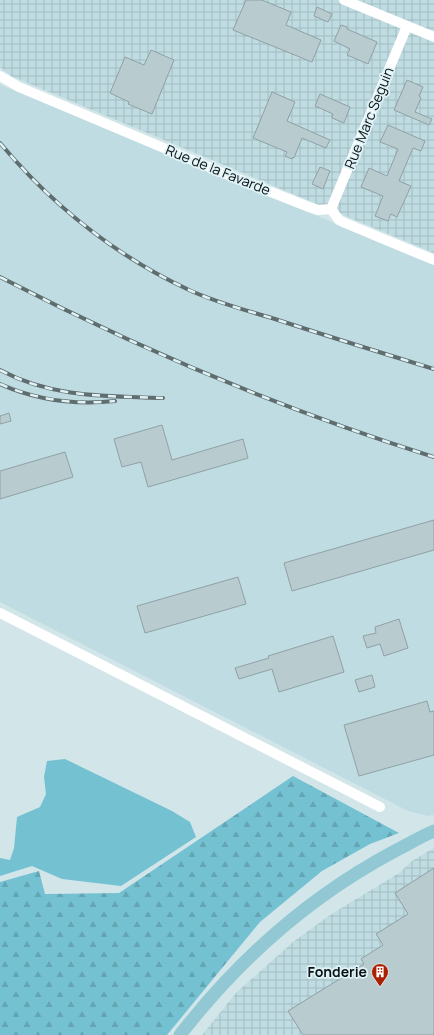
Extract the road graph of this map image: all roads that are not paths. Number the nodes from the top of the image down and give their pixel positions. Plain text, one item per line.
1 (344, 0) edge
2 (407, 26) junction
3 (434, 37) edge
4 (0, 76) edge
5 (331, 209) junction
6 (434, 260) edge
7 (0, 613) edge
8 (380, 807) dead end
9 (434, 831) edge
10 (180, 1035) edge

1 - 2 street
2 - 3 street
2 - 5 street, Rue Marc Seguin
4 - 5 street, Rue de la Favarde
5 - 6 street
7 - 8 street
9 - 10 main road

